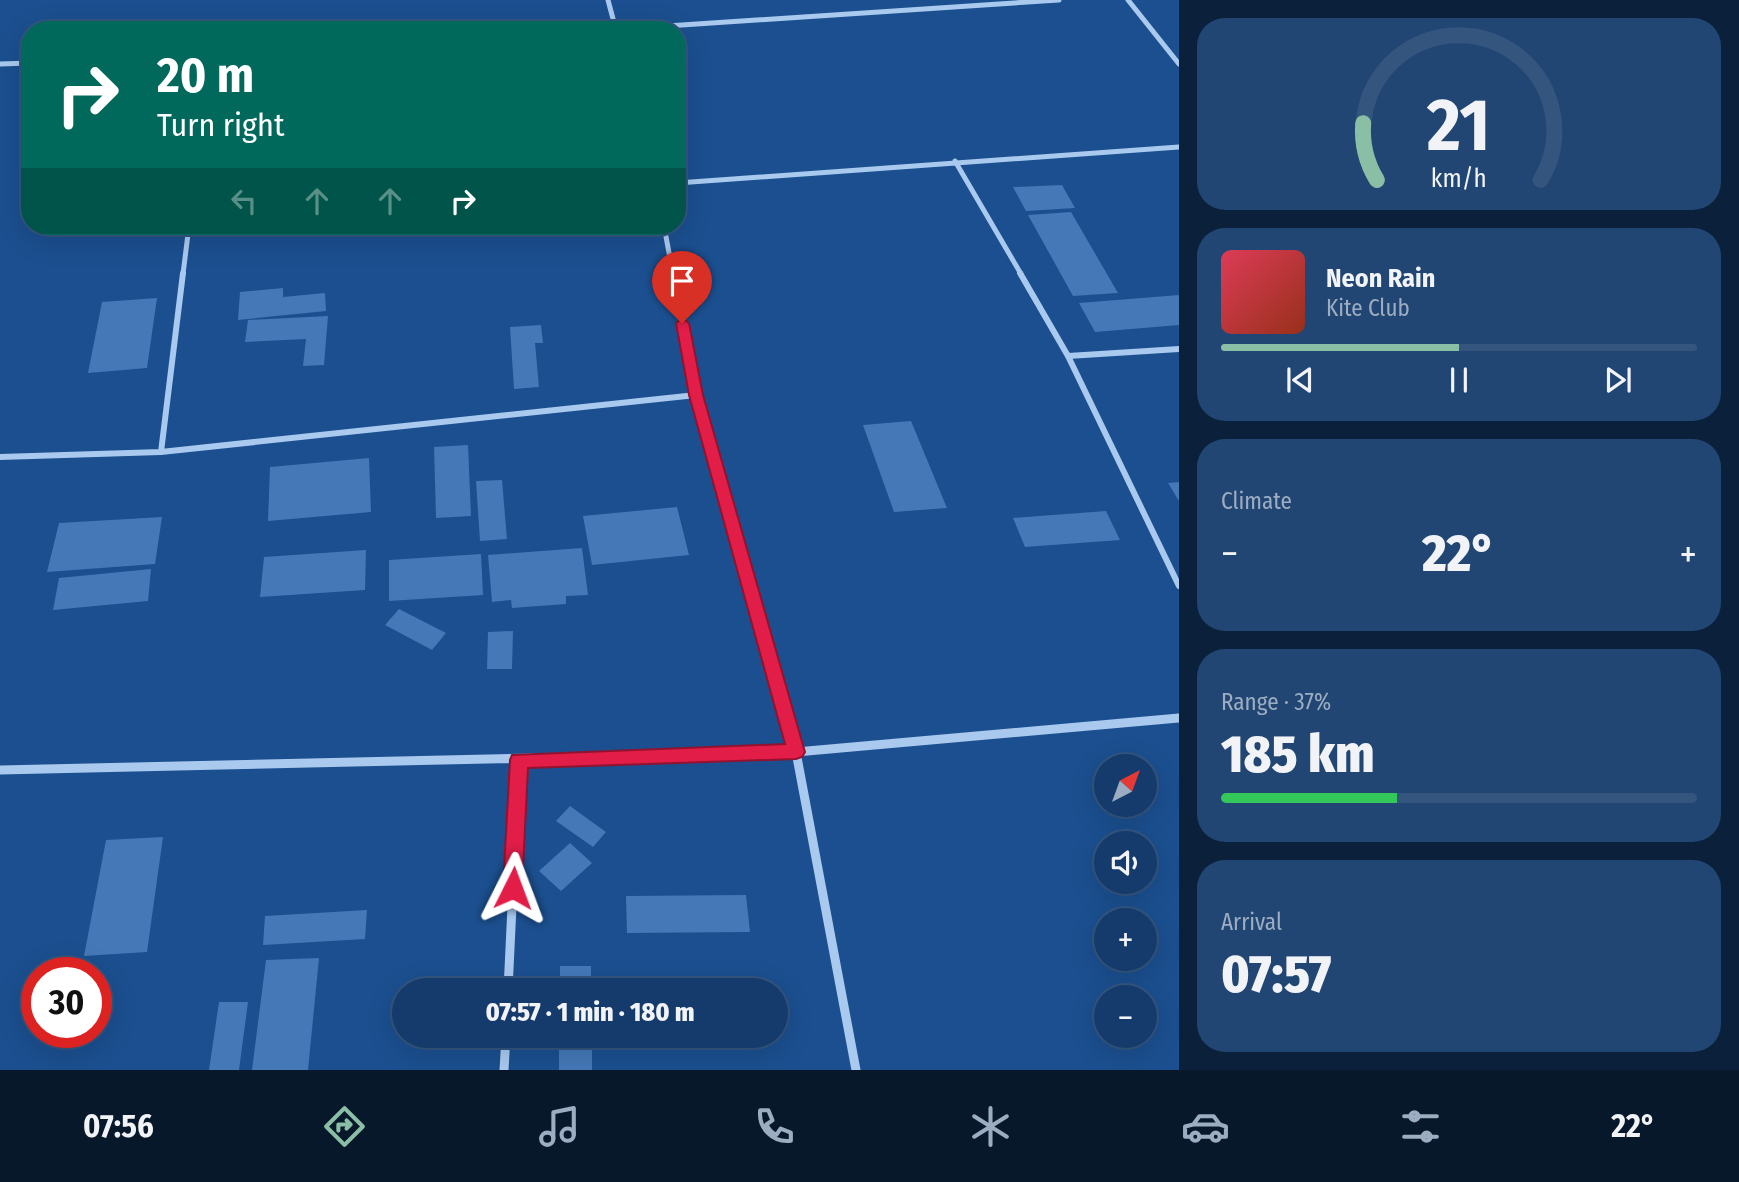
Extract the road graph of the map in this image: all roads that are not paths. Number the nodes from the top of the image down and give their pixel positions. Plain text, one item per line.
1 (608, 0) edge
2 (1059, 0) edge
3 (1128, 0) edge
4 (614, 21) edge
5 (686, 24) edge
6 (21, 63) edge
7 (0, 64) edge
8 (1179, 64) edge
9 (1179, 147) edge
10 (955, 162) junction
11 (686, 182) edge
12 (187, 235) edge
13 (666, 235) edge
14 (1179, 349) edge
15 (1068, 356) junction
16 (696, 395) junction
17 (160, 452) junction
18 (0, 457) edge
19 (1179, 586) edge
20 (1179, 718) edge
21 (796, 752) junction
22 (519, 760) junction
23 (0, 770) edge
24 (509, 978) edge
25 (505, 1048) edge
26 (504, 1070) edge
27 (856, 1070) edge

1 - 4 street
2 - 5 street
3 - 8 street
6 - 7 street
9 - 10 street
10 - 11 street
10 - 15 street
12 - 17 street
13 - 16 street
14 - 15 street
15 - 19 street
16 - 17 street
16 - 21 street
17 - 18 street
20 - 21 street
21 - 22 street
21 - 27 street
22 - 23 street
22 - 24 street
25 - 26 street

